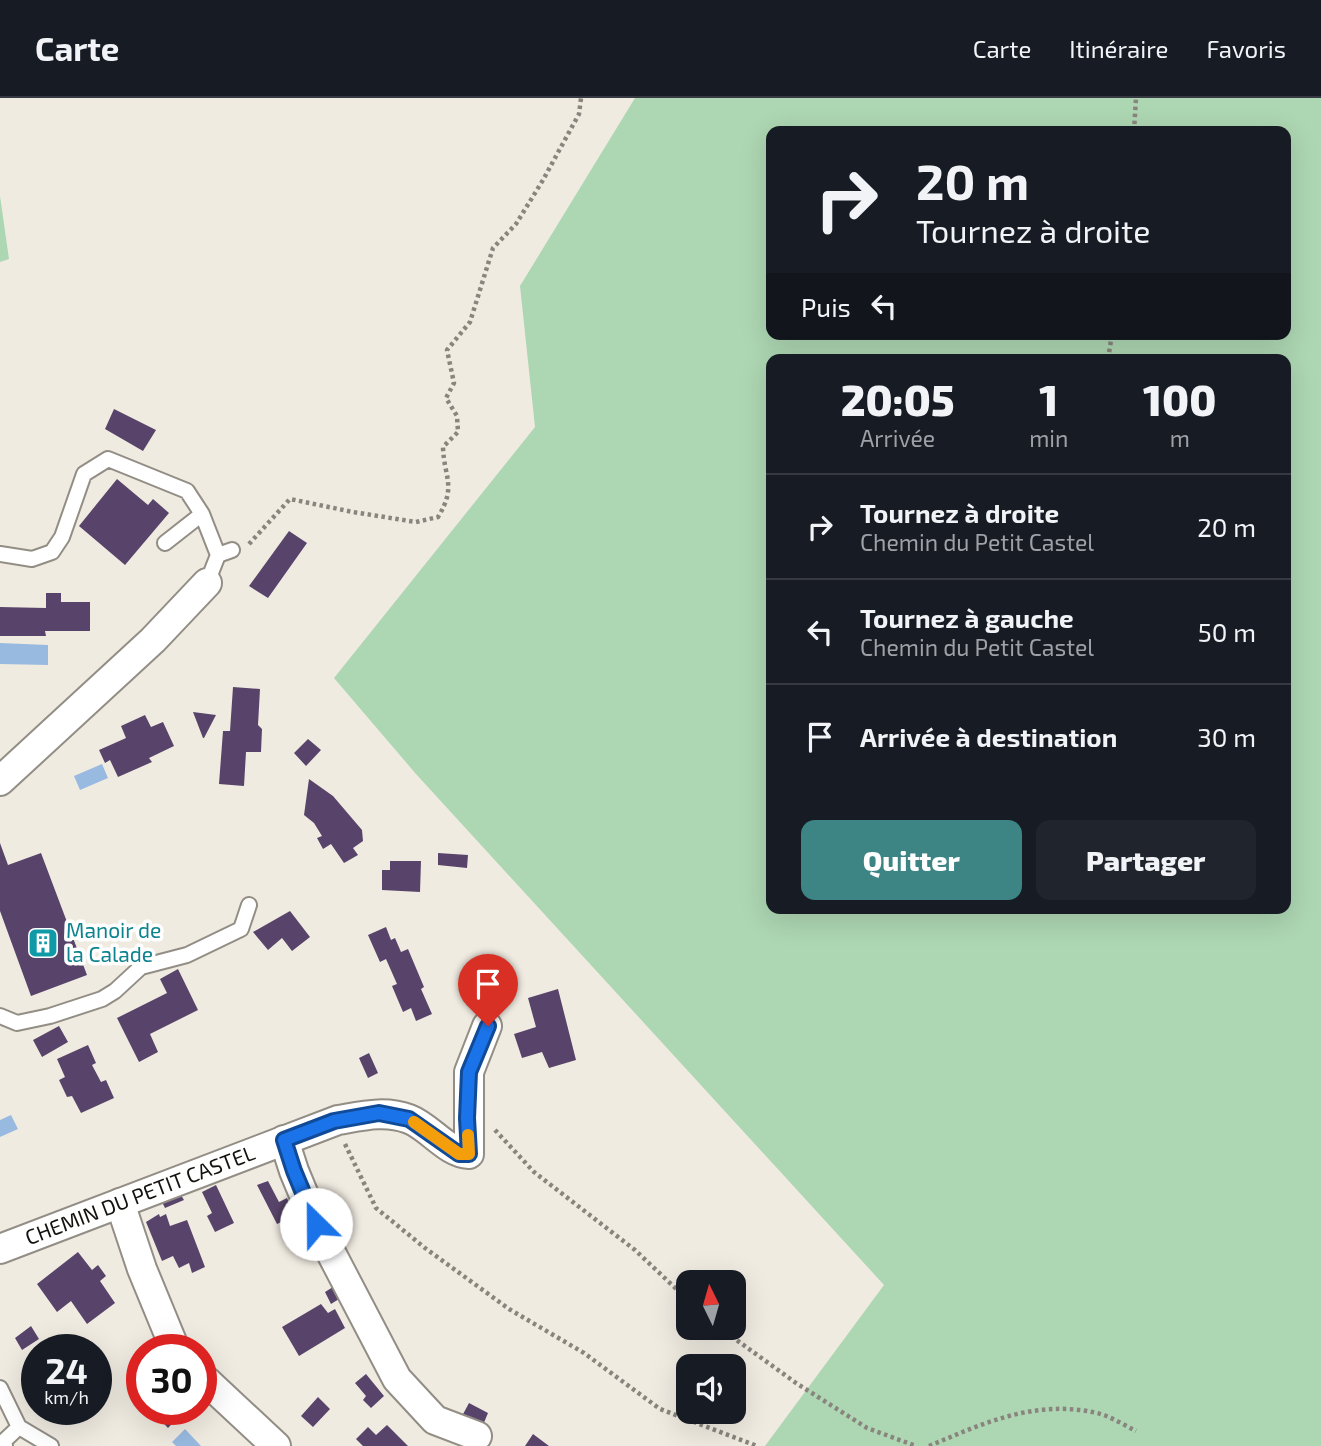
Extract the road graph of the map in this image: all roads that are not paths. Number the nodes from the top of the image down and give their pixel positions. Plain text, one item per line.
1 (202, 514) junction
2 (165, 543) dead end
3 (0, 554) edge
4 (208, 583) joint
5 (0, 781) edge
6 (249, 905) dead end
7 (0, 1016) edge
8 (488, 1026) dead end
9 (284, 1140) junction
10 (120, 1203) junction
11 (0, 1249) edge
12 (169, 1334) edge
13 (0, 1388) edge
14 (217, 1391) edge
15 (19, 1427) junction
16 (477, 1436) dead end
17 (5, 1446) edge
18 (51, 1446) edge
19 (276, 1446) edge

1 - 2 lane
1 - 3 lane
1 - 4 lane
4 - 5 street
6 - 7 lane
8 - 9 street, CHEMIN DU PETIT CASTEL
9 - 10 street, CHEMIN DU PETIT CASTEL
9 - 16 street
10 - 11 street, CHEMIN DU PETIT CASTEL
10 - 12 street
13 - 15 lane
14 - 19 street
15 - 17 lane
15 - 18 lane

